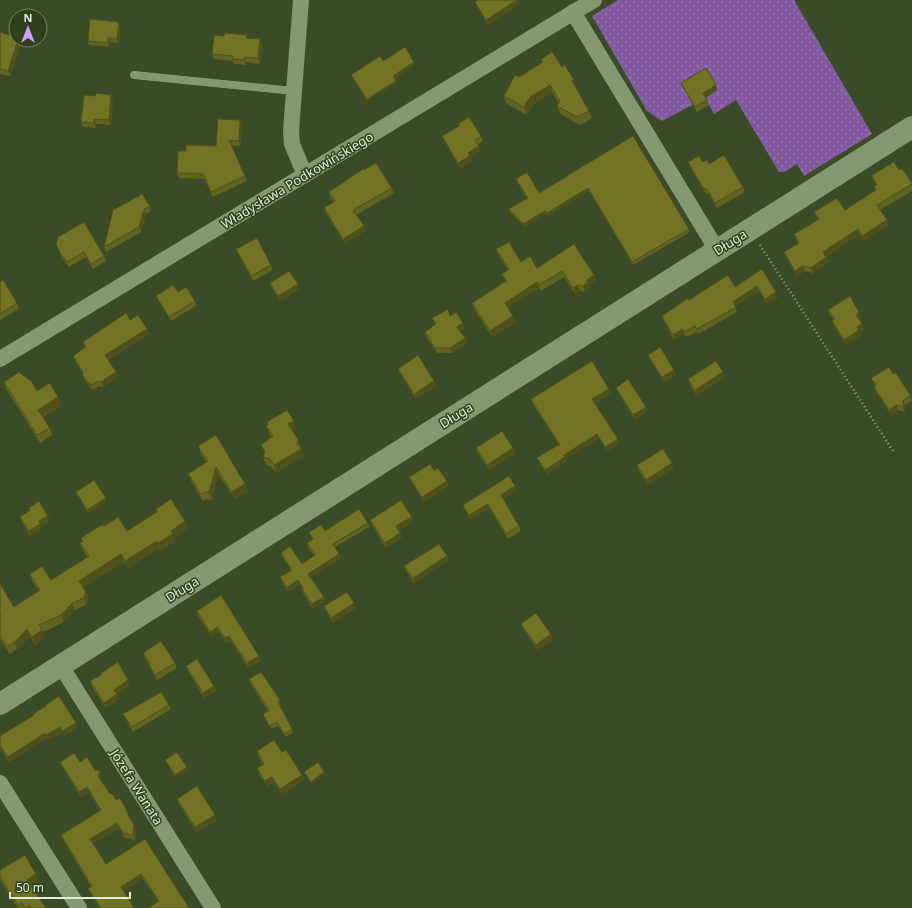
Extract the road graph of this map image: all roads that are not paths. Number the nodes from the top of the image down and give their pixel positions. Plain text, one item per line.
1 (301, 0) edge
2 (594, 0) edge
3 (573, 12) junction
4 (134, 74) dead end
5 (294, 91) junction
6 (912, 127) edge
7 (305, 176) junction
8 (718, 250) junction
9 (0, 358) edge
10 (61, 666) junction
11 (2, 699) edge
12 (0, 783) edge
13 (79, 908) edge
14 (213, 908) edge

1 - 5 street
2 - 3 street, Władysława Podkowińskiego
3 - 7 street, Władysława Podkowińskiego
3 - 8 street
4 - 5 lane
5 - 7 street
6 - 8 street, Długa
7 - 9 street, Władysława Podkowińskiego
8 - 10 street, Długa
10 - 11 street, Długa
10 - 14 street, Józefa Wanata
12 - 13 street

